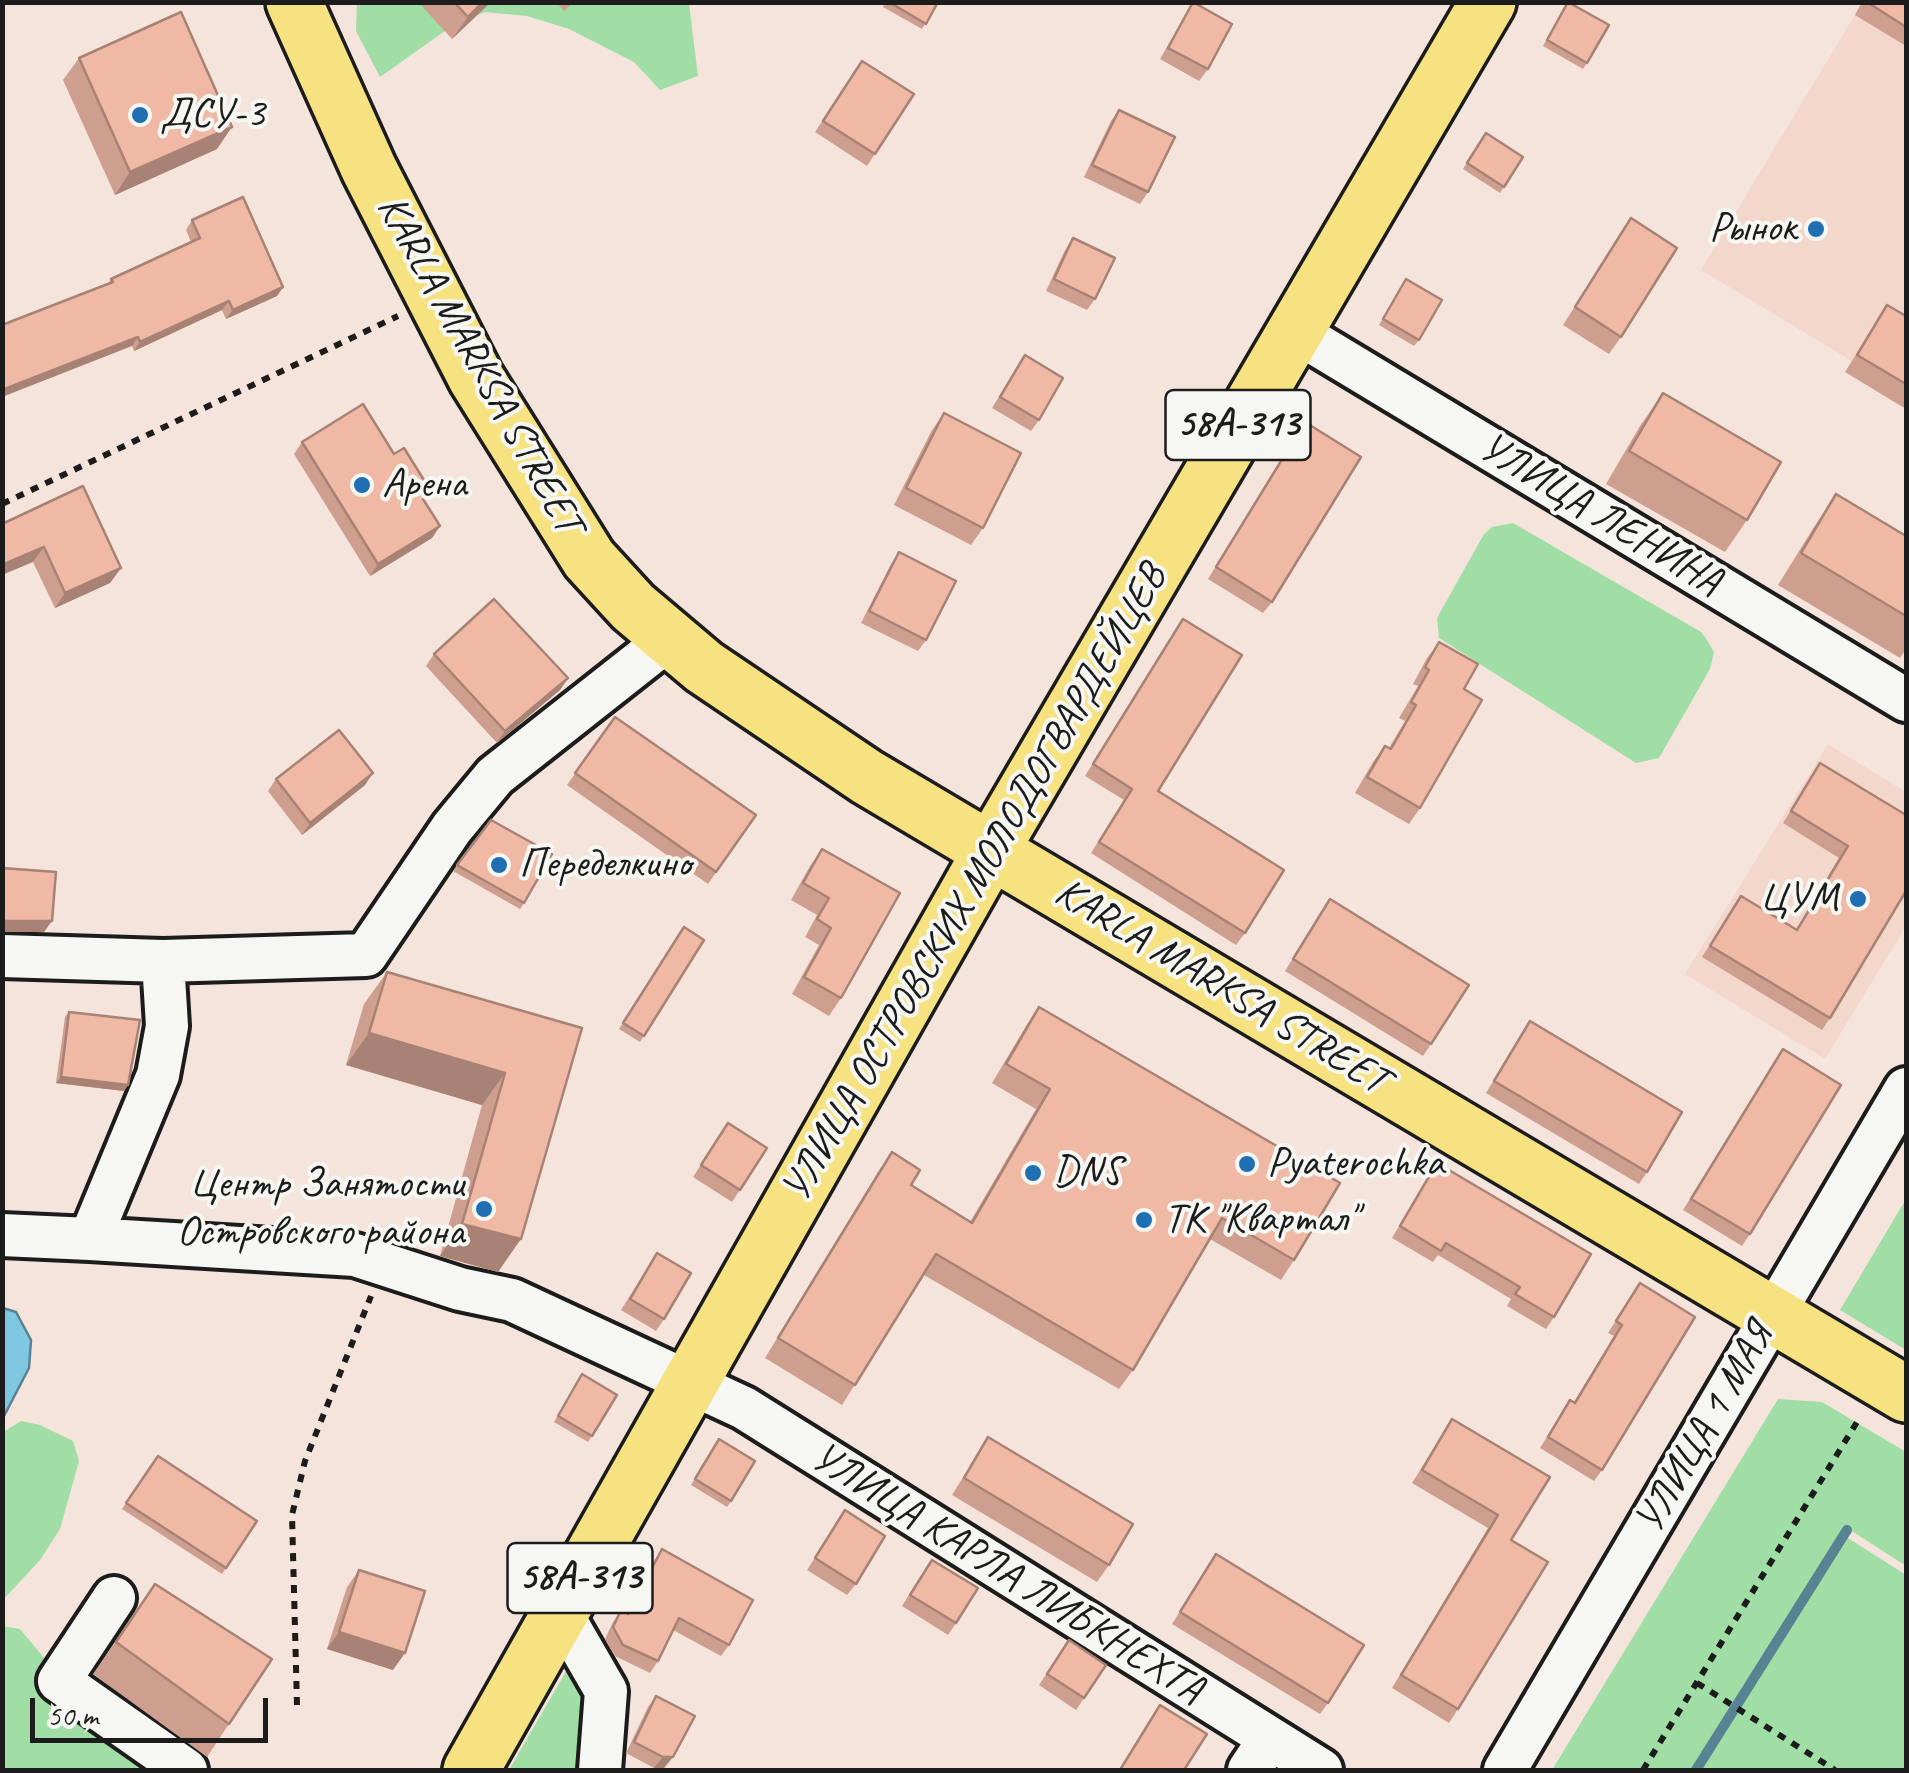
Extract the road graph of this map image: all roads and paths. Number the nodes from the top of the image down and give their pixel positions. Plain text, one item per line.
1 (294, 2) edge
2 (1488, 2) edge
3 (436, 299) junction
4 (1293, 330) junction
5 (2, 504) edge
6 (670, 638) junction
7 (1906, 700) edge
8 (992, 850) junction
9 (2, 956) edge
10 (163, 961) junction
11 (1906, 1089) edge
12 (2, 1235) edge
13 (90, 1239) junction
14 (370, 1259) junction
15 (1771, 1315) junction
16 (690, 1384) junction
17 (1906, 1394) edge
18 (1857, 1422) dead end
19 (114, 1598) dead end
20 (560, 1613) junction
21 (1697, 1683) junction
22 (298, 1705) dead end
23 (1259, 1755) edge
24 (186, 1770) edge
25 (471, 1770) edge
26 (600, 1770) edge
27 (1322, 1770) edge
28 (1505, 1770) edge
29 (1642, 1770) edge
30 (1835, 1770) edge

1 - 3 main road, KARLA MARKSA STREET
2 - 4 main road, УЛИЦА ОСТРОВСКИХ МОЛОДОГВАРДЕЙЦЕВ / 58А-313
3 - 5 path
3 - 6 main road, KARLA MARKSA STREET
4 - 7 street, УЛИЦА ЛЕНИНА
4 - 8 main road, УЛИЦА ОСТРОВСКИХ МОЛОДОГВАРДЕЙЦЕВ / 58А-313
6 - 8 main road, KARLA MARKSA STREET
6 - 10 street
8 - 15 main road, KARLA MARKSA STREET
8 - 16 main road, УЛИЦА ОСТРОВСКИХ МОЛОДОГВАРДЕЙЦЕВ / 58А-313
9 - 10 street
10 - 13 street
11 - 15 street, УЛИЦА 1 МАЯ
12 - 13 street, УЛИЦА КАРЛА ЛИБКНЕХТА
13 - 14 street, УЛИЦА КАРЛА ЛИБКНЕХТА
14 - 16 street, УЛИЦА КАРЛА ЛИБКНЕХТА
14 - 22 path
15 - 17 main road, KARLA MARKSA STREET
15 - 28 street, УЛИЦА 1 МАЯ
16 - 20 main road, УЛИЦА ОСТРОВСКИХ МОЛОДОГВАРДЕЙЦЕВ / 58А-313
16 - 23 street, УЛИЦА КАРЛА ЛИБКНЕХТА
18 - 21 path
19 - 24 street
20 - 25 main road, УЛИЦА ОСТРОВСКИХ МОЛОДОГВАРДЕЙЦЕВ / 58А-313
20 - 26 street
21 - 29 path
21 - 30 path
23 - 27 street, УЛИЦА КАРЛА ЛИБКНЕХТА

